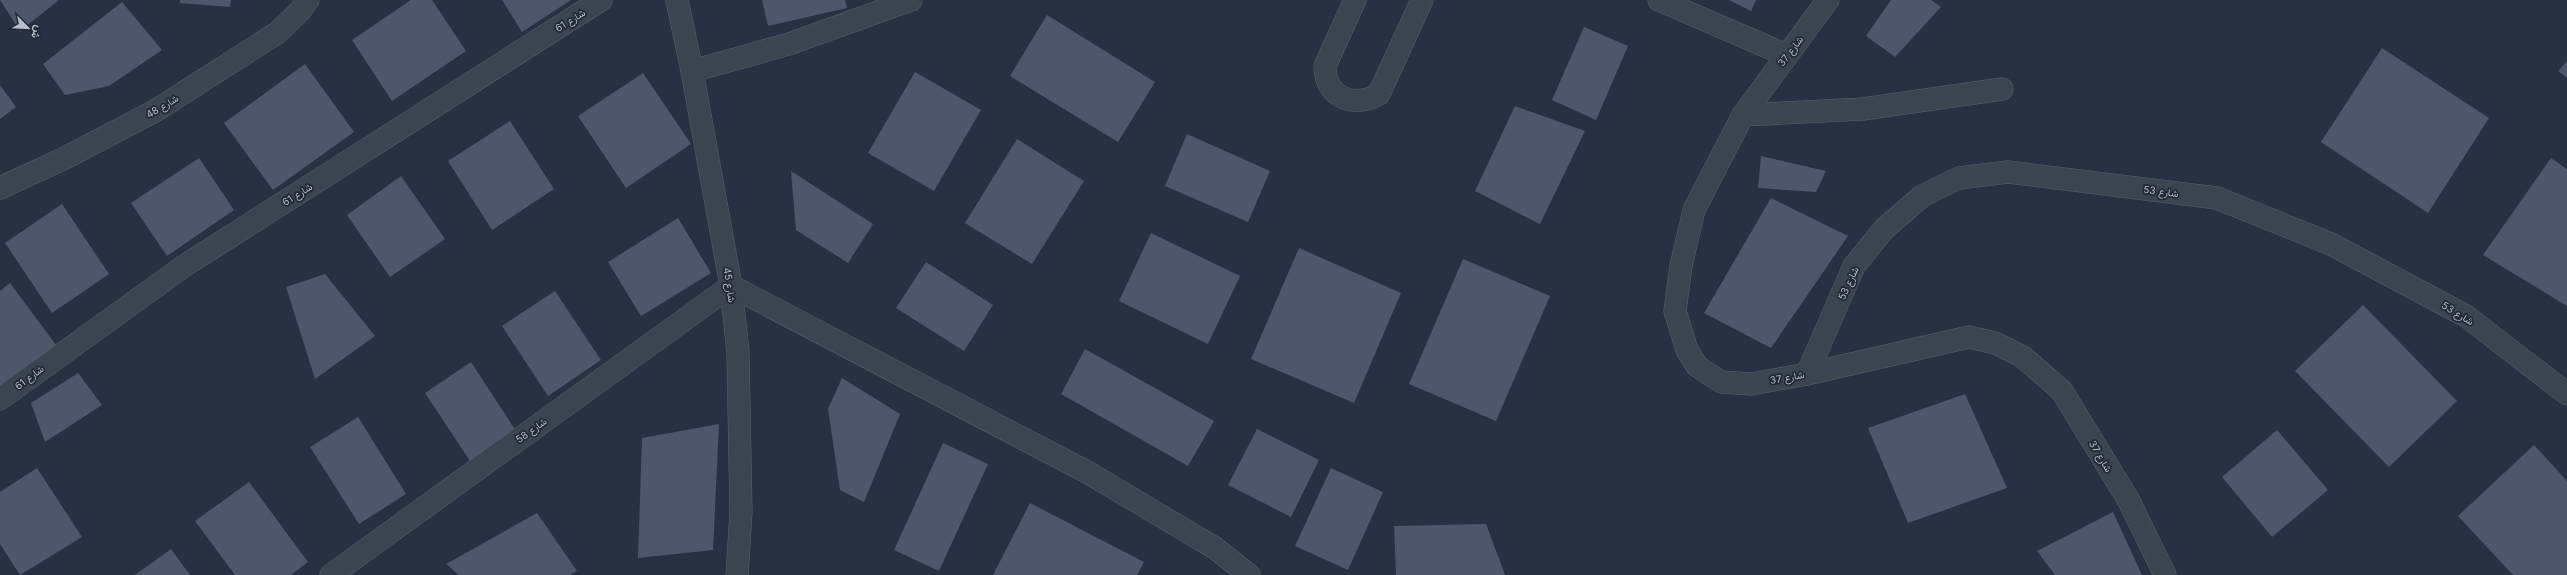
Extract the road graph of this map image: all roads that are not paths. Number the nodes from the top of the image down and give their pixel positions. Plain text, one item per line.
1 (308, 0) edge
2 (601, 0) edge
3 (677, 0) edge
4 (910, 0) edge
5 (1354, 0) edge
6 (1422, 0) edge
7 (1659, 0) edge
8 (1828, 0) edge
9 (1786, 55) junction
10 (692, 71) junction
11 (2002, 88) dead end
12 (1743, 115) junction
13 (0, 188) edge
14 (731, 286) junction
15 (1807, 374) junction
16 (2567, 394) edge
17 (0, 399) edge
18 (331, 575) edge
19 (737, 575) edge
20 (1249, 575) edge
21 (2165, 575) edge

1 - 13 street, شارع 48
2 - 17 street, شارع 61
3 - 10 street, شارع 45
4 - 10 street
5 - 6 street
7 - 9 street
8 - 9 street, شارع 37
9 - 12 street, شارع 37
10 - 14 street, شارع 45
11 - 12 street
12 - 15 street, شارع 37
14 - 18 street, شارع 58
14 - 19 street, شارع 45
14 - 20 street
15 - 16 street, شارع 53
15 - 21 street, شارع 37

